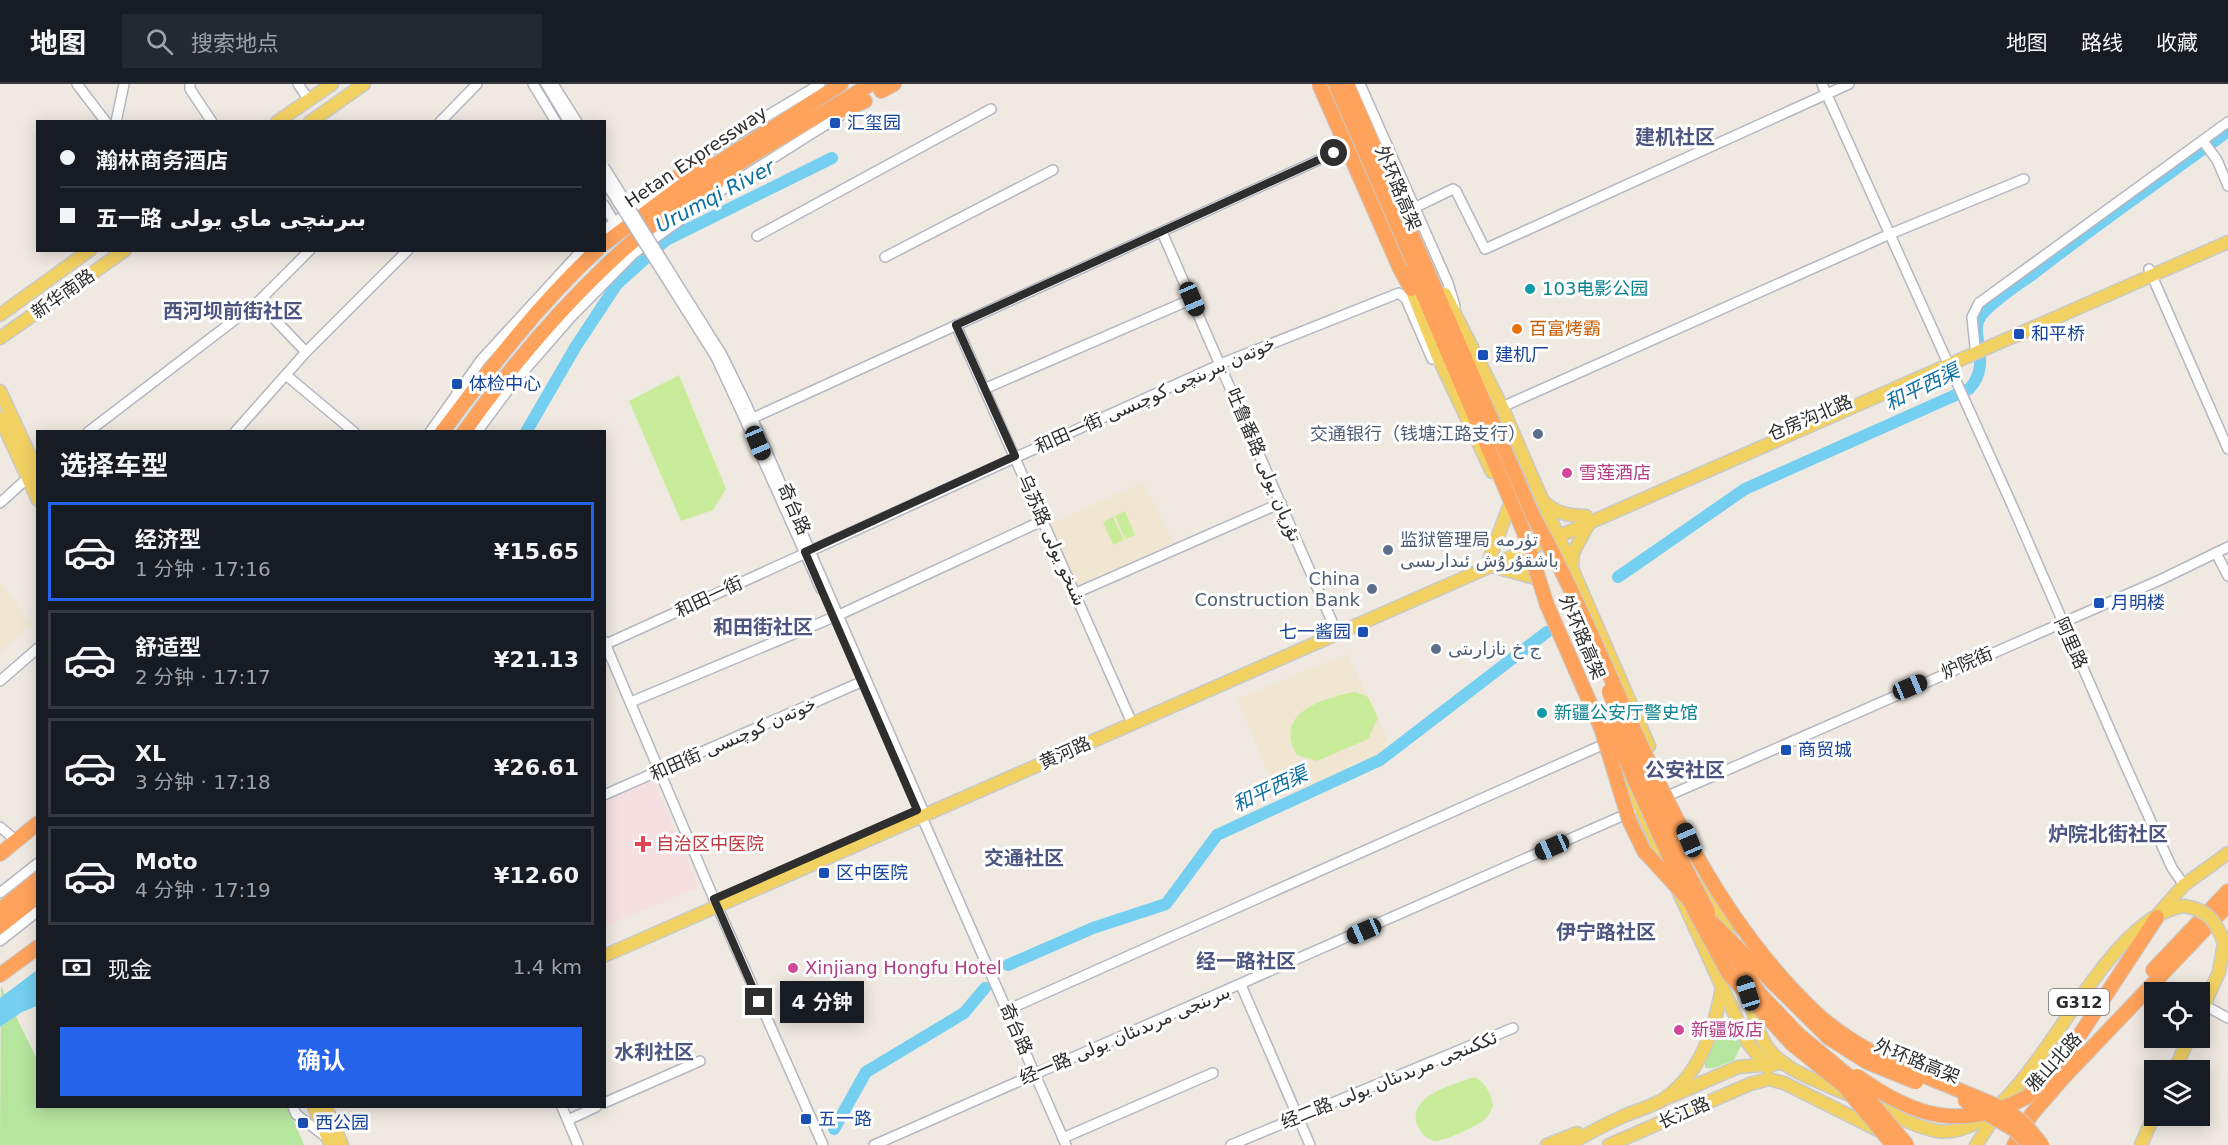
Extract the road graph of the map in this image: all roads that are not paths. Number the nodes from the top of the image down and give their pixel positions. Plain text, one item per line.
1 (77, 84) edge
2 (124, 84) edge
3 (190, 84) edge
4 (298, 84) edge
5 (332, 84) edge
6 (364, 84) edge
7 (477, 84) edge
8 (533, 84) edge
9 (546, 84) edge
10 (553, 84) edge
11 (820, 84) edge
12 (826, 84) edge
13 (841, 84) edge
14 (904, 84) edge
15 (1319, 84) edge
16 (1325, 84) edge
17 (1332, 84) edge
18 (1348, 84) edge
19 (1358, 84) edge
20 (1822, 84) edge
21 (1849, 84) edge
22 (885, 86) edge
23 (1826, 94) junction
24 (309, 100) junction
25 (865, 101) junction
26 (806, 105) junction
27 (991, 109) dead end
28 (104, 120) edge
29 (116, 120) edge
30 (211, 120) edge
31 (280, 120) edge
32 (313, 120) edge
33 (442, 120) edge
34 (554, 120) edge
35 (567, 120) edge
36 (576, 120) edge
37 (2228, 122) edge
38 (796, 130) junction
39 (2203, 141) junction
40 (1353, 149) junction
41 (728, 155) junction
42 (606, 170) edge
43 (1053, 171) dead end
44 (681, 172) junction
45 (726, 173) junction
46 (2024, 178) dead end
47 (606, 183) edge
48 (2228, 186) edge
49 (700, 206) junction
50 (606, 208) edge
51 (1414, 208) junction
52 (615, 222) junction
53 (606, 229) edge
54 (1162, 232) junction
55 (1890, 234) junction
56 (2228, 235) edge
57 (757, 236) dead end
58 (2228, 242) edge
59 (606, 243) edge
60 (87, 252) edge
61 (122, 252) edge
62 (308, 252) edge
63 (406, 252) edge
64 (580, 252) edge
65 (595, 252) edge
66 (885, 256) dead end
67 (2150, 272) junction
68 (1411, 290) junction
69 (1446, 294) joint
70 (1192, 299) junction
71 (258, 302) junction
72 (0, 315) edge
73 (956, 325) junction
74 (1462, 325) junction
75 (0, 338) edge
76 (1979, 348) junction
77 (306, 352) junction
78 (1432, 359) dead end
79 (1946, 362) junction
80 (1221, 364) junction
81 (286, 375) junction
82 (984, 389) junction
83 (0, 391) edge
84 (744, 407) junction
85 (1502, 407) junction
86 (0, 418) edge
87 (753, 418) junction
88 (91, 430) edge
89 (237, 430) edge
90 (352, 430) edge
91 (431, 430) edge
92 (443, 430) edge
93 (465, 430) edge
94 (478, 430) edge
95 (2228, 449) edge
96 (1015, 456) junction
97 (34, 473) edge
98 (1541, 498) junction
99 (0, 503) edge
100 (1281, 503) junction
101 (1508, 509) junction
102 (1533, 516) junction
103 (1044, 520) junction
104 (1587, 520) junction
105 (1556, 533) junction
106 (1525, 543) junction
107 (2228, 547) edge
108 (808, 551) junction
109 (2216, 553) junction
110 (1491, 562) junction
111 (1572, 568) junction
112 (2228, 576) edge
113 (1539, 579) junction
114 (1076, 593) junction
115 (836, 616) junction
116 (2062, 622) junction
117 (1335, 630) junction
118 (606, 644) edge
119 (606, 646) edge
120 (36, 650) edge
121 (0, 681) edge
122 (861, 682) junction
123 (631, 702) junction
124 (1131, 720) junction
125 (1611, 741) junction
126 (660, 771) junction
127 (606, 794) edge
128 (1669, 795) junction
129 (1640, 808) junction
130 (920, 811) junction
131 (36, 821) edge
132 (36, 825) edge
133 (0, 827) edge
134 (12, 837) dead end
135 (0, 849) edge
136 (2228, 853) edge
137 (0, 854) edge
138 (36, 865) edge
139 (36, 881) edge
140 (2184, 885) junction
141 (2228, 891) edge
142 (0, 894) edge
143 (36, 898) edge
144 (715, 902) junction
145 (2228, 905) edge
146 (0, 910) edge
147 (36, 913) edge
148 (2157, 917) junction
149 (0, 926) edge
150 (0, 941) edge
151 (606, 946) edge
152 (36, 948) edge
153 (606, 955) edge
154 (36, 956) edge
155 (2228, 957) edge
156 (2219, 972) junction
157 (0, 975) edge
158 (0, 983) edge
159 (1241, 985) junction
160 (1722, 987) junction
161 (2210, 992) edge
162 (1007, 1010) junction
163 (2210, 1012) edge
164 (2228, 1018) edge
165 (1513, 1028) dead end
166 (1799, 1035) junction
167 (1763, 1042) junction
168 (700, 1060) dead end
169 (1784, 1063) junction
170 (1764, 1064) junction
171 (2055, 1071) junction
172 (1035, 1073) junction
173 (1214, 1073) dead end
174 (1754, 1082) junction
175 (1784, 1083) junction
176 (2010, 1095) junction
177 (1664, 1098) junction
178 (606, 1102) edge
179 (293, 1108) edge
180 (314, 1108) edge
181 (326, 1108) edge
182 (334, 1108) edge
183 (562, 1108) edge
184 (594, 1108) edge
185 (1298, 1117) junction
186 (568, 1120) junction
187 (333, 1122) junction
188 (1601, 1126) junction
189 (2149, 1126) edge
190 (329, 1142) edge
191 (1065, 1142) edge
192 (342, 1145) edge
193 (578, 1145) edge
194 (823, 1145) edge
195 (874, 1145) edge
196 (1231, 1145) edge
197 (1310, 1145) edge
198 (1547, 1145) edge
199 (1568, 1145) edge
200 (1609, 1145) edge
201 (1893, 1145) edge
202 (1905, 1145) edge
203 (1976, 1145) edge
204 (2014, 1145) edge
205 (2029, 1145) edge
206 (2042, 1145) edge
207 (2140, 1145) edge

1 - 28 street
2 - 29 street
3 - 30 street
4 - 24 street
5 - 24 main road
6 - 32 main road
7 - 33 street
8 - 34 street
9 - 35 street
10 - 36 street
11 - 44 street
12 - 26 highway
13 - 26 highway, Hetan Expressway
14 - 22 street
15 - 68 highway, bridge
16 - 40 street
17 - 106 highway, 外环路高架
18 - 102 highway, 外环路高架
19 - 51 street
19 - 69 highway
20 - 23 street, 阿里路
21 - 23 street
22 - 25 street
22 - 38 highway, Hetan Expressway
23 - 51 street
23 - 55 street, 阿里路
24 - 31 main road
25 - 38 highway
25 - 49 street
26 - 41 highway, Hetan Expressway
27 - 57 street
37 - 39 street
38 - 45 highway, Hetan Expressway
39 - 48 street
39 - 76 street
40 - 54 street
40 - 68 street
41 - 44 highway
41 - 59 highway, Hetan Expressway
42 - 84 street, bridge
43 - 66 street
44 - 52 street
45 - 49 highway
45 - 93 highway, Hetan Expressway
46 - 55 street
47 - 84 street, bridge
49 - 94 street
50 - 52 street
51 - 74 street
52 - 53 street
54 - 70 street, 吐鲁番路 تۇرپان يولى
54 - 73 street
55 - 79 street, 阿里路
55 - 85 street
56 - 67 main road, 仓房沟北路
58 - 67 main road, 仓房沟北路
60 - 72 main road, 新华南路
61 - 75 main road, 新华南路
62 - 71 street
63 - 77 street
64 - 91 street
65 - 92 highway
67 - 76 main road, 仓房沟北路
67 - 95 street
68 - 101 main road
69 - 74 main road
70 - 80 street, 吐鲁番路 تۇرپان يولى
70 - 82 street
71 - 77 street
71 - 88 street
73 - 82 street, 乌苏路 شىخو يولى
73 - 87 street
74 - 85 main road
76 - 79 main road, 仓房沟北路
77 - 81 street
78 - 80 street, 和田一街 خوتەن بىرىنچى كوچىسى
79 - 104 main road, 仓房沟北路
79 - 116 street, 阿里路
80 - 96 street, 和田一街 خوتەن بىرىنچى كوچىسى
80 - 100 street, 吐鲁番路 تۇرپان يولى
81 - 89 street
81 - 90 street
82 - 96 street, 乌苏路 شىخو يولى
83 - 97 main road
84 - 87 street, 奇台路
84 - 108 street, 奇台路
85 - 98 main road
86 - 97 main road
87 - 108 street, 奇台路
96 - 103 street, 乌苏路 شىخو يولى
96 - 108 street, 和田一街 خوتەن بىرىنچى كوچىسى
97 - 99 street
98 - 104 main road
98 - 105 main road
100 - 114 street
100 - 117 street, 吐鲁番路 تۇرپان يولى
101 - 106 main road
101 - 110 main road
102 - 166 highway, bridge
102 - 206 highway, 外环路高架, bridge
103 - 114 street, 乌苏路 شىخو يولى
103 - 115 street
104 - 105 main road, 仓房沟北路
104 - 111 main road
105 - 106 main road, 仓房沟北路
105 - 111 main road
106 - 110 main road, 黄河路
106 - 113 main road
106 - 201 highway, bridge
106 - 205 highway, 外环路高架, bridge
107 - 109 street, 炉院街
108 - 115 street, 奇台路
108 - 118 street, 和田一街
109 - 112 street
109 - 116 street, 炉院街
110 - 113 main road
110 - 117 main road, 黄河路
111 - 128 main road
113 - 125 main road
114 - 124 street, 乌苏路 شىخو يولى
115 - 122 street, 奇台路
115 - 123 street
115 - 130 street, 奇台路
116 - 128 street, 炉院街
116 - 140 street, 阿里路
117 - 124 main road, 黄河路
119 - 123 street
120 - 121 street
122 - 126 street, 和田街 خوتەن كوچىسى
122 - 130 street, 奇台路
123 - 126 street
124 - 130 main road, 黄河路
125 - 129 main road
125 - 162 street
126 - 127 street, 和田街 خوتەن كوچىسى
126 - 144 street
128 - 129 street, 炉院街
128 - 167 main road
129 - 159 street, 经一路 بىرىنجى مرىدىئان يولى
129 - 160 main road
130 - 144 main road, 黄河路
130 - 162 street, 奇台路
131 - 135 highway
132 - 137 highway
133 - 134 street
136 - 140 main road, G312
138 - 142 street
139 - 146 highway
140 - 148 main road, G312
141 - 171 highway
143 - 149 highway
144 - 151 main road, 黄河路
144 - 153 main road, 黄河路
144 - 194 street
145 - 204 highway, 雅山北路
147 - 150 street
148 - 156 main road, bridge
148 - 171 highway
148 - 176 main road, G312
152 - 157 highway
154 - 158 highway
155 - 156 main road
156 - 161 main road
159 - 172 street, 经一路 بىرىنجى مرىدىئان يولى
159 - 185 street
160 - 170 main road
160 - 177 main road, 长江路
162 - 172 street, 奇台路
163 - 164 street
165 - 185 street, 经二路 ئككىنجى مرىدىئان يولى
166 - 171 highway, bridge
166 - 202 highway, bridge
167 - 169 main road
167 - 170 main road
168 - 178 street
169 - 170 main road
169 - 176 main road
170 - 174 main road
170 - 175 main road
170 - 177 main road
172 - 191 street, 奇台路
172 - 195 street, 经一路 بىرىنجى مرىدىئان يولى
173 - 191 street
174 - 175 main road
174 - 200 main road, 长江路
175 - 202 main road
176 - 203 main road, G312
177 - 188 main road, 长江路
179 - 190 street
180 - 190 main road
181 - 187 main road
182 - 187 main road
183 - 186 street
184 - 186 street
185 - 196 street, 经二路 ئككىنجى مرىدىئان يولى
185 - 197 street
186 - 193 street
187 - 192 main road
188 - 198 main road
188 - 199 main road, 长江路
189 - 207 main road

